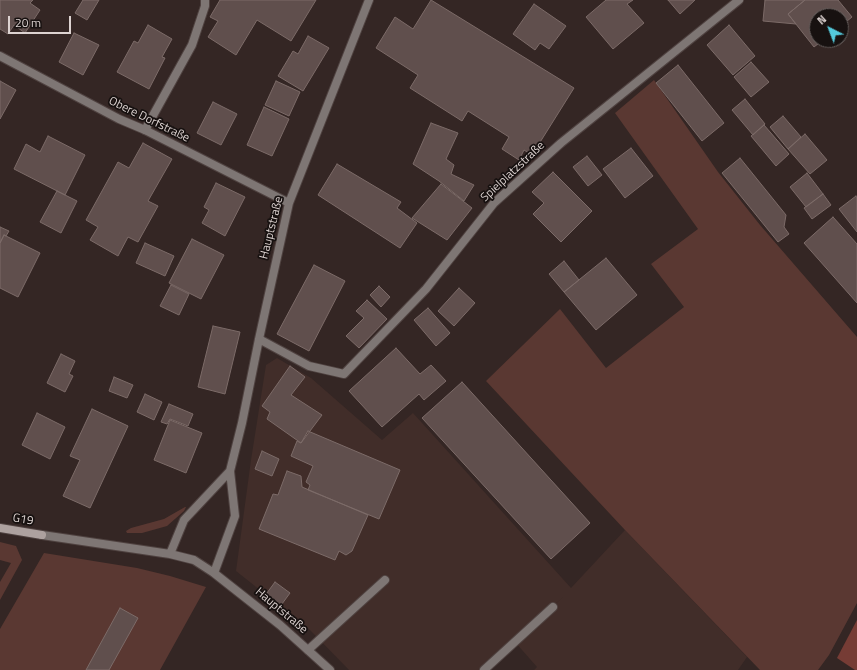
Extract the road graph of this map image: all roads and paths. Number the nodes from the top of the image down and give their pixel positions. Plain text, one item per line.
1 (205, 0) edge
2 (369, 0) edge
3 (739, 0) edge
4 (0, 56) edge
5 (145, 130) junction
6 (289, 203) junction
7 (259, 339) junction
8 (230, 471) junction
9 (0, 528) edge
10 (42, 535) joint
11 (170, 554) junction
12 (214, 573) junction
13 (385, 580) dead end
14 (553, 608) dead end
15 (308, 650) junction
16 (330, 670) edge
17 (484, 670) edge

1 - 5 street
2 - 6 street, Hauptstraße
3 - 7 street, Spielplatzstraße
4 - 5 street, Obere Dorfstraße
5 - 6 street, Obere Dorfstraße
6 - 7 street, Hauptstraße
7 - 8 street, Hauptstraße
8 - 11 street, Hauptstraße
8 - 12 street, Hauptstraße
9 - 10 street, G19
10 - 11 street, Hauptstraße
11 - 12 street, Hauptstraße
12 - 15 street, Hauptstraße
13 - 15 street
14 - 17 street
15 - 16 street, Hauptstraße

